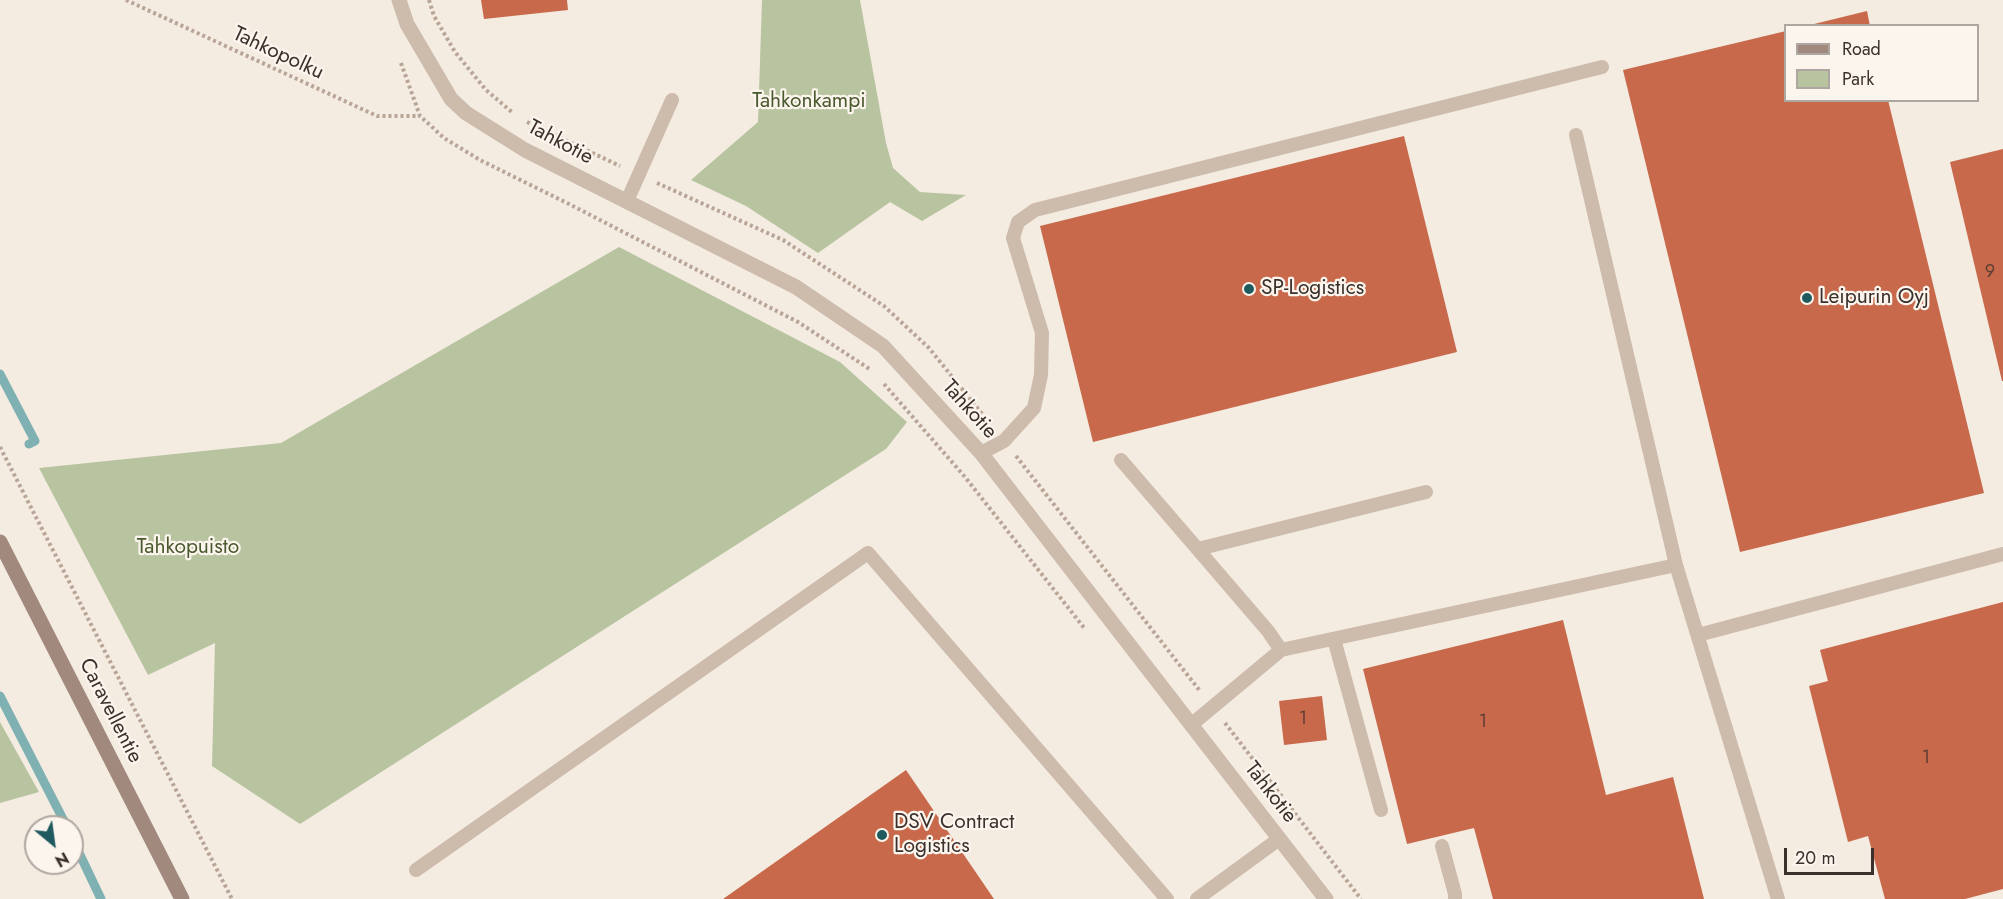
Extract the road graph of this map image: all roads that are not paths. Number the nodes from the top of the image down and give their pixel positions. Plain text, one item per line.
1 (399, 0) edge
2 (1602, 68) dead end
3 (672, 100) dead end
4 (1576, 135) dead end
5 (627, 201) junction
6 (981, 453) junction
7 (1120, 460) dead end
8 (1426, 492) dead end
9 (0, 542) edge
10 (1198, 549) junction
11 (2003, 555) edge
12 (1676, 565) junction
13 (1698, 635) junction
14 (1334, 639) junction
15 (1281, 650) junction
16 (1191, 725) junction
17 (1381, 810) dead end
18 (1279, 839) junction
19 (1442, 846) dead end
20 (416, 870) dead end
21 (182, 899) edge
22 (1167, 899) edge
23 (1197, 899) edge
24 (1326, 899) edge
25 (1455, 899) edge
26 (1778, 899) edge

1 - 5 street, Tahkotie
2 - 6 lane
3 - 5 lane
4 - 12 lane
5 - 6 street, Tahkotie
6 - 16 street, Tahkotie
7 - 10 lane
8 - 10 lane
9 - 21 main road, Caravellentie
10 - 15 lane
11 - 13 lane
12 - 13 lane
12 - 14 lane
13 - 26 lane
14 - 15 lane
14 - 17 lane
15 - 16 lane
16 - 18 street, Tahkotie
18 - 23 lane
18 - 24 street, Tahkotie
19 - 25 lane
20 - 22 lane

